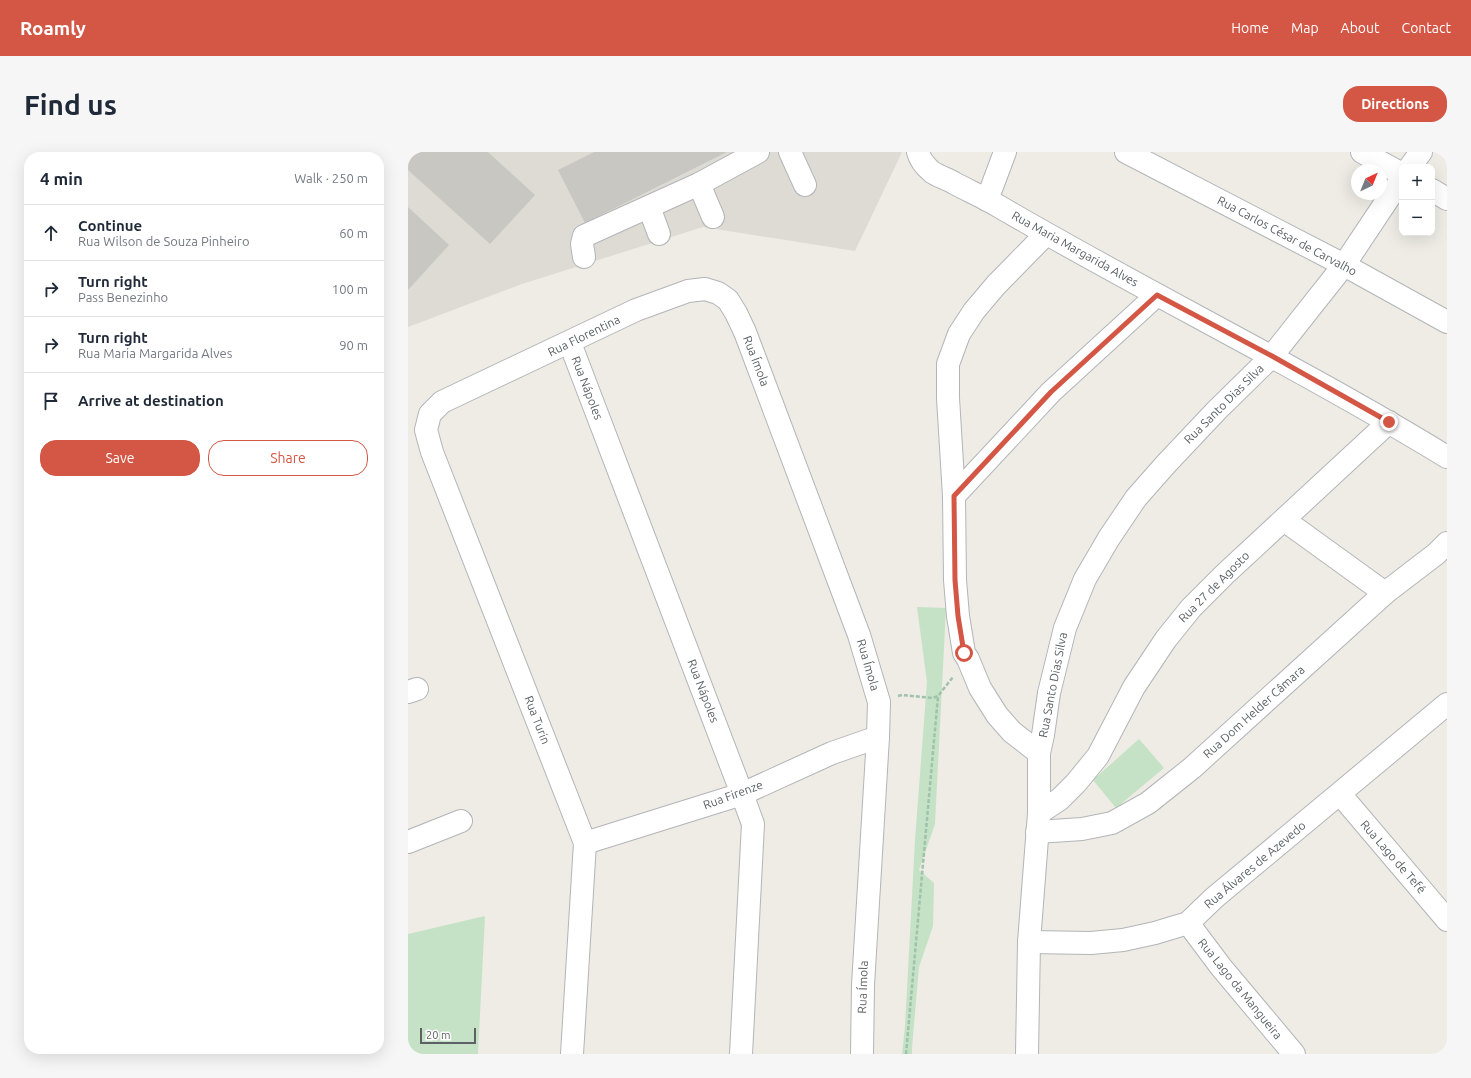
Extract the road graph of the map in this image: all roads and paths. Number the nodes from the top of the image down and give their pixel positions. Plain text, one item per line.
1 (758, 152) edge
2 (790, 152) edge
3 (918, 152) edge
4 (1005, 152) edge
5 (1126, 152) edge
6 (1362, 152) edge
7 (1421, 152) edge
8 (1412, 164) edge
9 (1399, 172) edge
10 (1399, 182) edge
11 (699, 184) junction
12 (805, 185) dead end
13 (1435, 192) edge
14 (1447, 199) edge
15 (987, 200) junction
16 (650, 207) junction
17 (713, 217) dead end
18 (659, 234) dead end
19 (1046, 234) junction
20 (584, 257) dead end
21 (1344, 265) junction
22 (1157, 295) junction
23 (728, 300) joint
24 (1447, 322) edge
25 (570, 343) junction
26 (1272, 356) junction
27 (442, 402) joint
28 (1389, 422) junction
29 (1447, 457) edge
30 (954, 496) junction
31 (1284, 520) junction
32 (1447, 543) edge
33 (1386, 593) junction
34 (968, 659) junction
35 (902, 695) dead end
36 (938, 696) junction
37 (1447, 704) edge
38 (878, 737) junction
39 (1039, 753) junction
40 (742, 794) junction
41 (1340, 794) junction
42 (461, 821) dead end
43 (1038, 823) junction
44 (408, 842) edge
45 (585, 843) junction
46 (1447, 920) edge
47 (1188, 923) junction
48 (1028, 942) junction
49 (572, 1054) edge
50 (741, 1054) edge
51 (862, 1054) edge
52 (906, 1054) edge
53 (1026, 1054) edge
54 (1294, 1054) edge

1 - 11 street
2 - 12 street
3 - 15 street, Rua Maria Margarida Alves
4 - 15 street
5 - 21 street, Rua Carlos César de Carvalho
6 - 9 street
7 - 8 street
10 - 21 street, Rua Santo Dias Silva
11 - 16 street
11 - 17 street
13 - 14 street
15 - 19 street, Rua Maria Margarida Alves
16 - 18 street
16 - 20 street
19 - 22 street, Rua Maria Margarida Alves
19 - 30 street
21 - 24 street, Rua Carlos César de Carvalho
21 - 26 street, Rua Santo Dias Silva
22 - 26 street, Rua Maria Margarida Alves
22 - 30 street
23 - 25 street, Rua Florentina
23 - 38 street, Rua Ímola
25 - 27 street, Rua Florentina
25 - 40 street, Rua Nápoles
26 - 28 street, Rua Maria Margarida Alves
26 - 39 street, Rua Santo Dias Silva
27 - 45 street, Rua Turin
28 - 29 street, Rua Maria Margarida Alves
28 - 31 street, Rua 27 de Agosto
30 - 34 street
31 - 33 street
31 - 43 street, Rua 27 de Agosto
32 - 33 street, Rua Dom Helder Câmara
33 - 43 street, Rua Dom Helder Câmara
34 - 36 path
34 - 39 street
35 - 36 path
36 - 52 path
37 - 41 street, Rua Álvares de Azevedo
38 - 40 street, Rua Firenze
38 - 51 street, Rua Ímola
39 - 43 street, Rua Santo Dias Silva
40 - 45 street, Rua Firenze
40 - 50 street, Rua Nápoles
41 - 46 street, Rua Lago de Tefé
41 - 47 street, Rua Álvares de Azevedo
42 - 44 street
43 - 48 street, Rua Santo Dias Silva
45 - 49 street, Rua Turin
47 - 48 street, Rua Álvares de Azevedo
47 - 54 street, Rua Lago da Mangueira
48 - 53 street, Rua Santo Dias Silva

